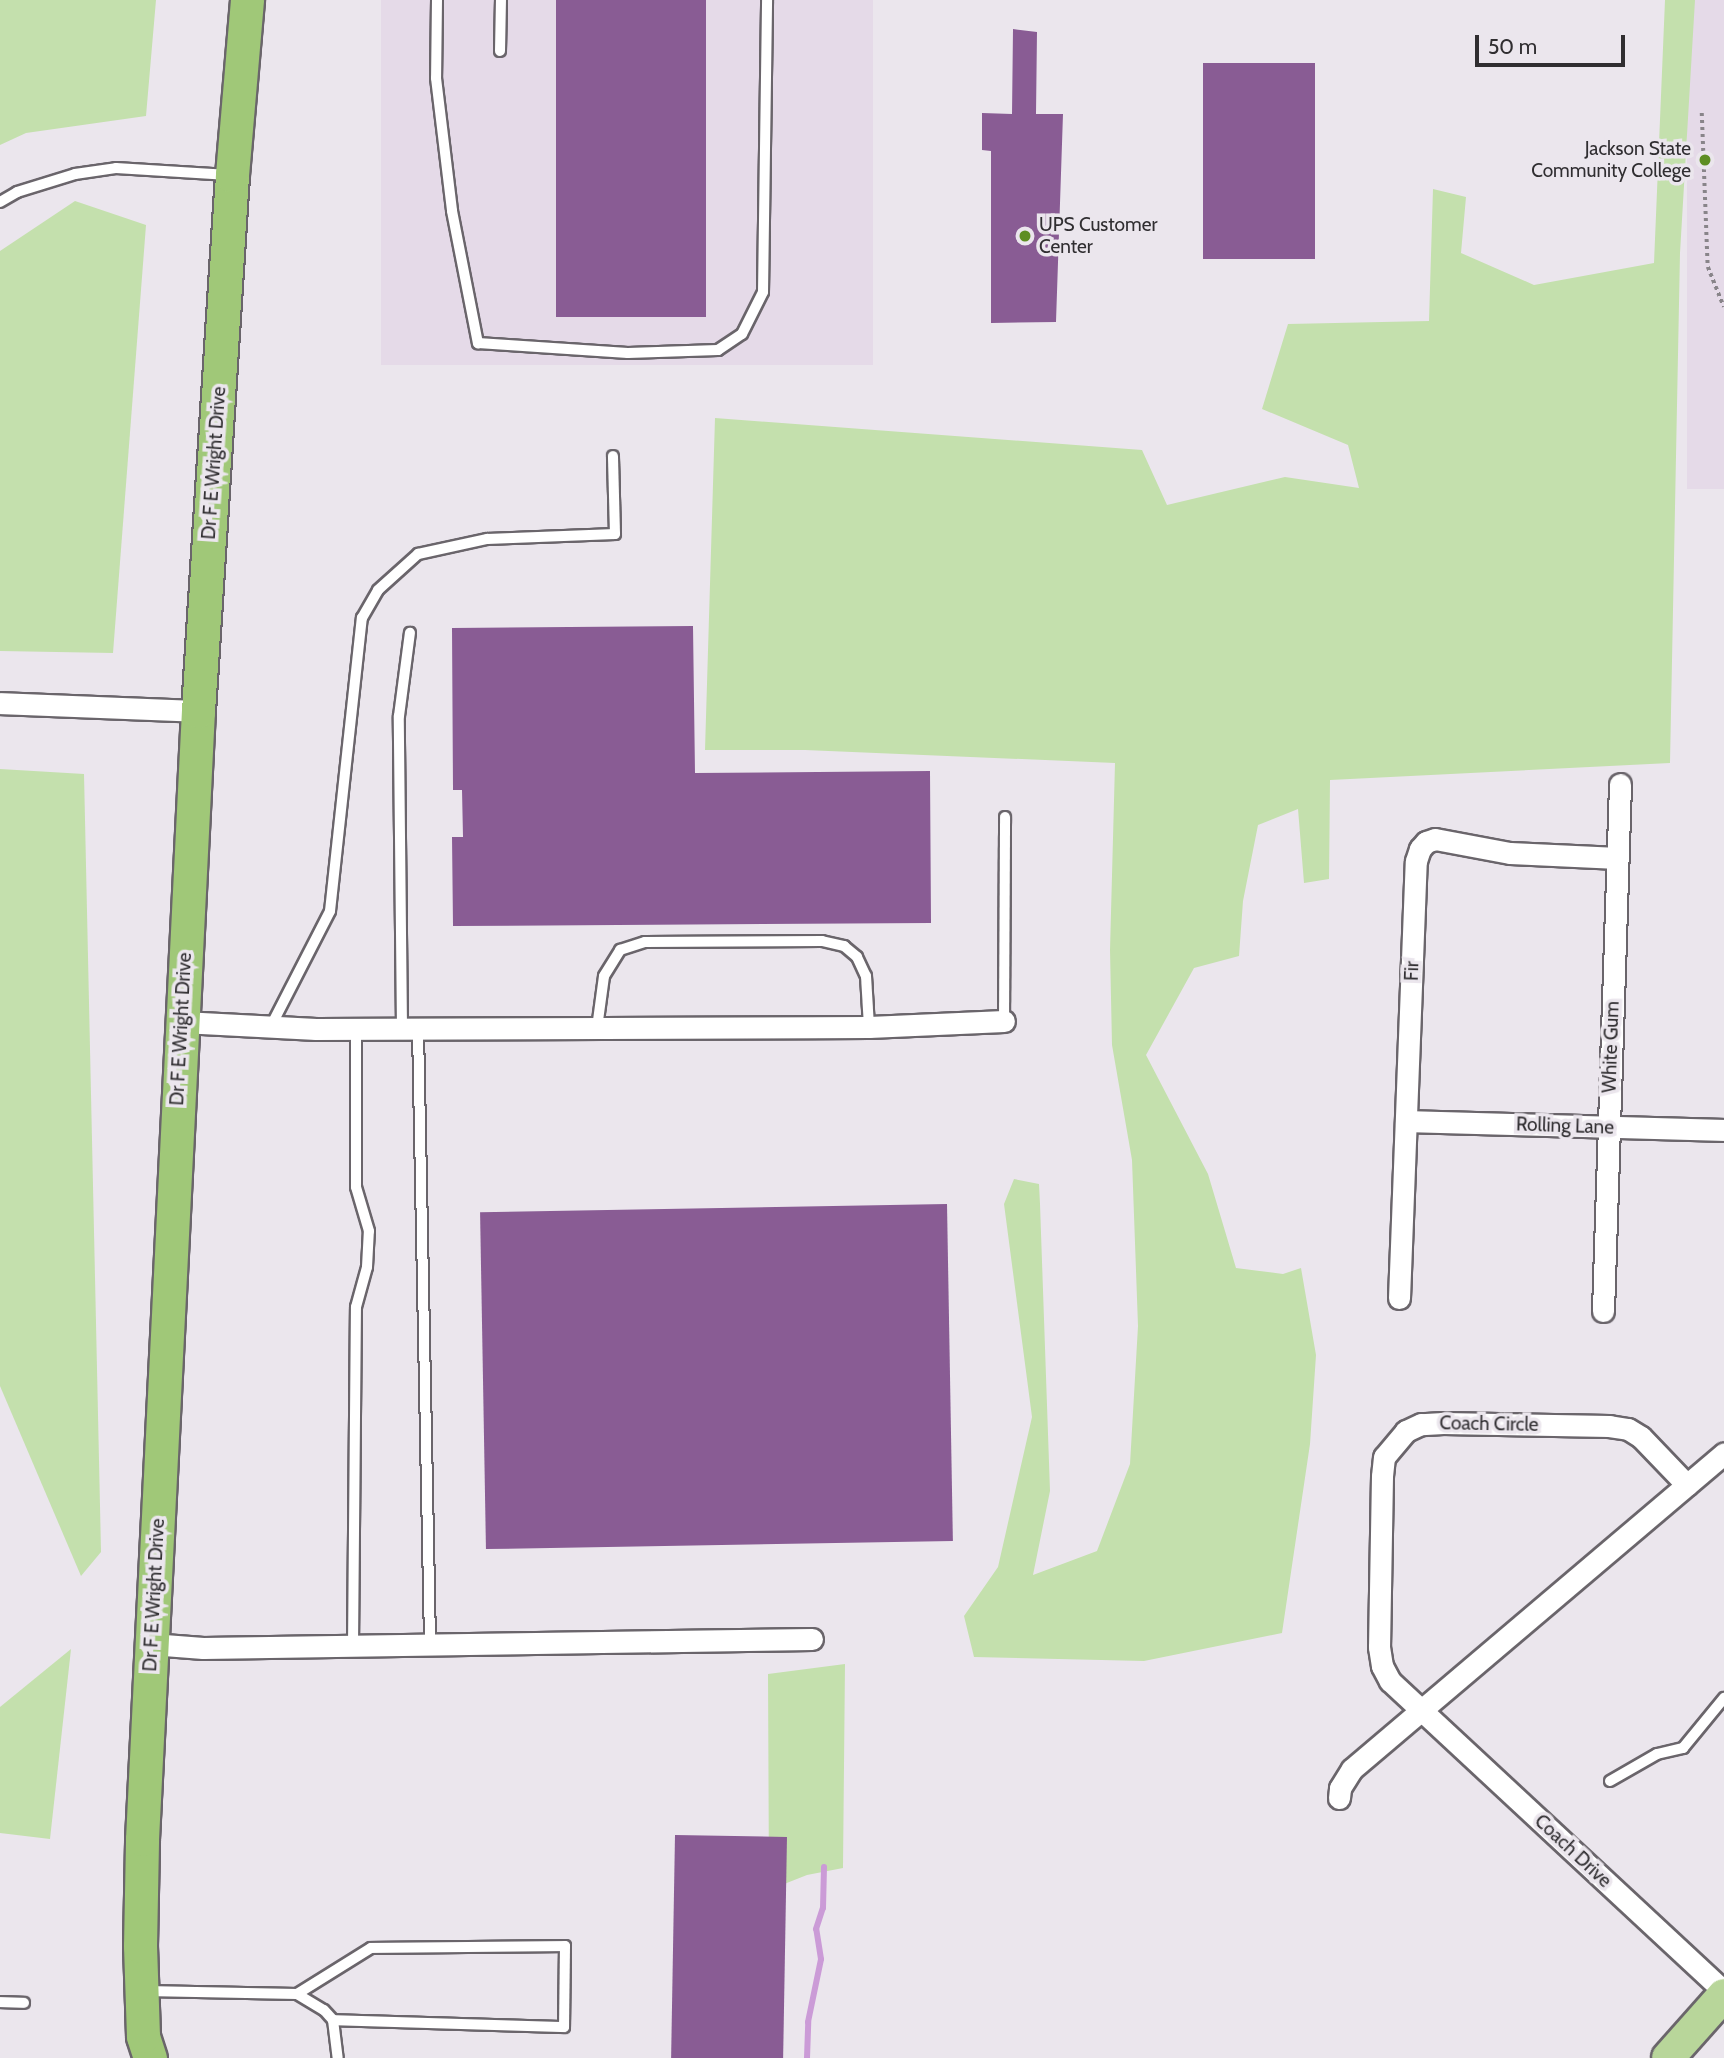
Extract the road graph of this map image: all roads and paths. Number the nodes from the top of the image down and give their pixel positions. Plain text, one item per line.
1 (247, 0) edge
2 (437, 0) edge
3 (501, 0) edge
4 (767, 0) edge
5 (500, 51) dead end
6 (1702, 113) dead end
7 (232, 176) junction
8 (0, 202) edge
9 (1724, 307) edge
10 (613, 456) dead end
11 (410, 633) dead end
12 (0, 703) edge
13 (198, 711) junction
14 (1620, 784) dead end
15 (1005, 817) dead end
16 (1618, 858) junction
17 (1004, 1021) joint
18 (182, 1022) junction
19 (271, 1026) junction
20 (869, 1027) junction
21 (356, 1028) junction
22 (410, 1028) junction
23 (597, 1028) junction
24 (1406, 1121) junction
25 (1609, 1127) junction
26 (1724, 1130) edge
27 (1399, 1297) dead end
28 (1602, 1311) dead end
29 (1724, 1453) edge
30 (1687, 1485) junction
31 (812, 1639) dead end
32 (151, 1644) junction
33 (430, 1644) junction
34 (354, 1646) junction
35 (1724, 1698) edge
36 (1423, 1711) junction
37 (1610, 1781) dead end
38 (1339, 1798) dead end
39 (141, 1991) junction
40 (1724, 1993) edge
41 (297, 1994) junction
42 (0, 2002) edge
43 (24, 2003) dead end
44 (333, 2020) junction
45 (144, 2051) edge
46 (338, 2058) edge
47 (1668, 2058) edge

1 - 7 highway, Dr F E Wright Drive
2 - 4 lane
3 - 5 lane
6 - 9 path
7 - 8 lane
7 - 13 highway, Dr F E Wright Drive
10 - 19 lane
11 - 22 lane
12 - 13 street
13 - 18 highway, Dr F E Wright Drive
14 - 16 street, White Gum
15 - 17 lane
16 - 24 street, Fir
16 - 25 street, White Gum
17 - 20 street
18 - 19 street
18 - 32 highway, Dr F E Wright Drive
19 - 21 street
20 - 23 street
20 - 23 lane
21 - 22 street
21 - 34 lane
22 - 23 street
22 - 33 lane
24 - 25 street, Rolling Lane
24 - 27 street, Fir
25 - 26 street, Rolling Lane
25 - 28 street, White Gum
29 - 30 street
30 - 36 street
30 - 36 street, Coach Circle
31 - 33 street
32 - 34 street
32 - 39 highway, Dr F E Wright Drive
33 - 34 street
35 - 37 lane
36 - 38 street
36 - 40 street, Coach Drive
39 - 41 lane
39 - 45 highway, Dr F E Wright Drive
40 - 47 main road
41 - 44 lane
41 - 44 lane
42 - 43 lane
44 - 46 lane

